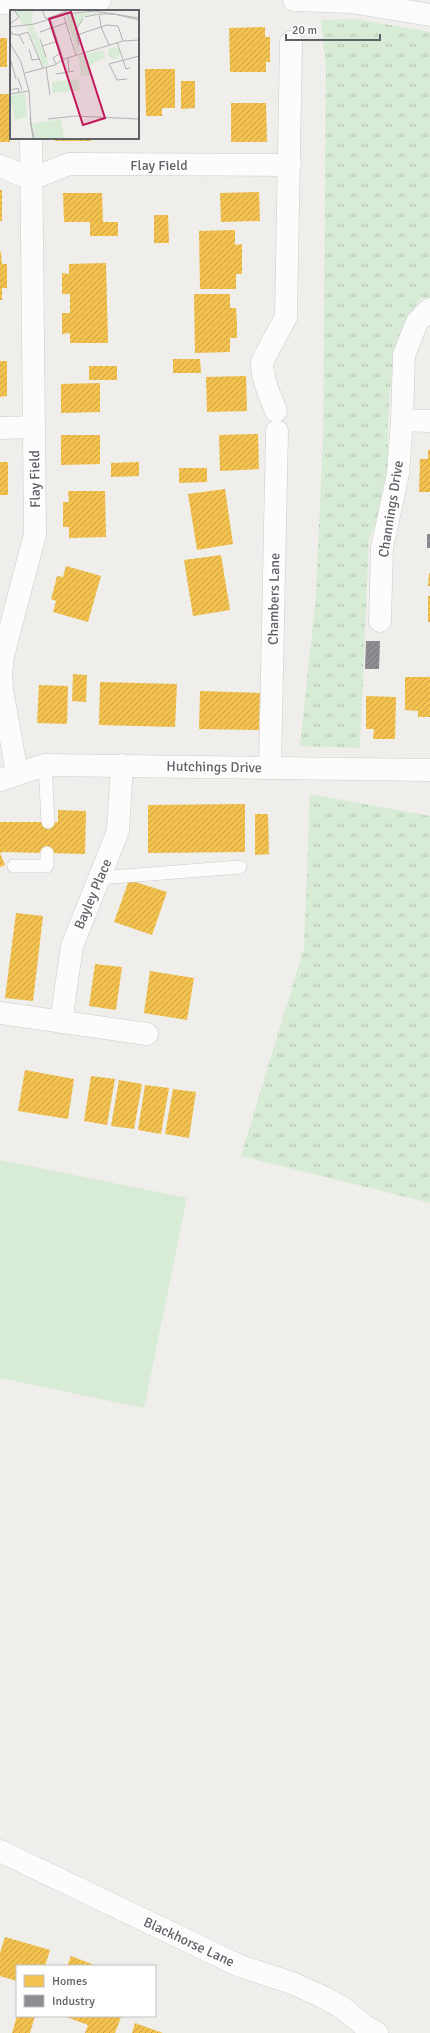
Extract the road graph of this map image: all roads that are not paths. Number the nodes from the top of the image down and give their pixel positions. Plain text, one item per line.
1 (100, 0) edge
2 (294, 0) edge
3 (0, 3) edge
4 (430, 15) edge
5 (291, 42) dead end
6 (31, 139) edge
7 (290, 164) junction
8 (0, 166) edge
9 (31, 179) junction
10 (430, 310) edge
11 (402, 420) junction
12 (430, 421) edge
13 (34, 427) junction
14 (0, 428) edge
15 (380, 621) dead end
16 (3, 648) edge
17 (45, 765) junction
18 (122, 766) junction
19 (270, 768) junction
20 (430, 770) edge
21 (9, 776) edge
22 (48, 822) dead end
23 (48, 853) dead end
24 (14, 866) dead end
25 (240, 867) dead end
26 (99, 878) junction
27 (0, 1013) edge
28 (61, 1022) junction
29 (147, 1034) dead end
30 (0, 1851) edge
31 (377, 2033) edge

1 - 3 street
2 - 4 street
5 - 7 street
6 - 9 street, Flay Field
7 - 9 street, Flay Field
7 - 19 street, Chambers Lane
8 - 9 street
9 - 13 street, Flay Field
10 - 11 street, Channings Drive
11 - 12 street
11 - 15 street, Channings Drive
13 - 14 street
13 - 16 street, Flay Field
16 - 21 street, Flay Field
17 - 18 street, Hutchings Drive
17 - 21 street, Hutchings Drive
17 - 22 lane
18 - 19 street, Hutchings Drive
18 - 26 street, Bayley Place
19 - 20 street, Hutchings Drive
23 - 24 lane
25 - 26 lane
26 - 28 street, Bayley Place
27 - 28 street
28 - 29 street
30 - 31 street, Blackhorse Lane

